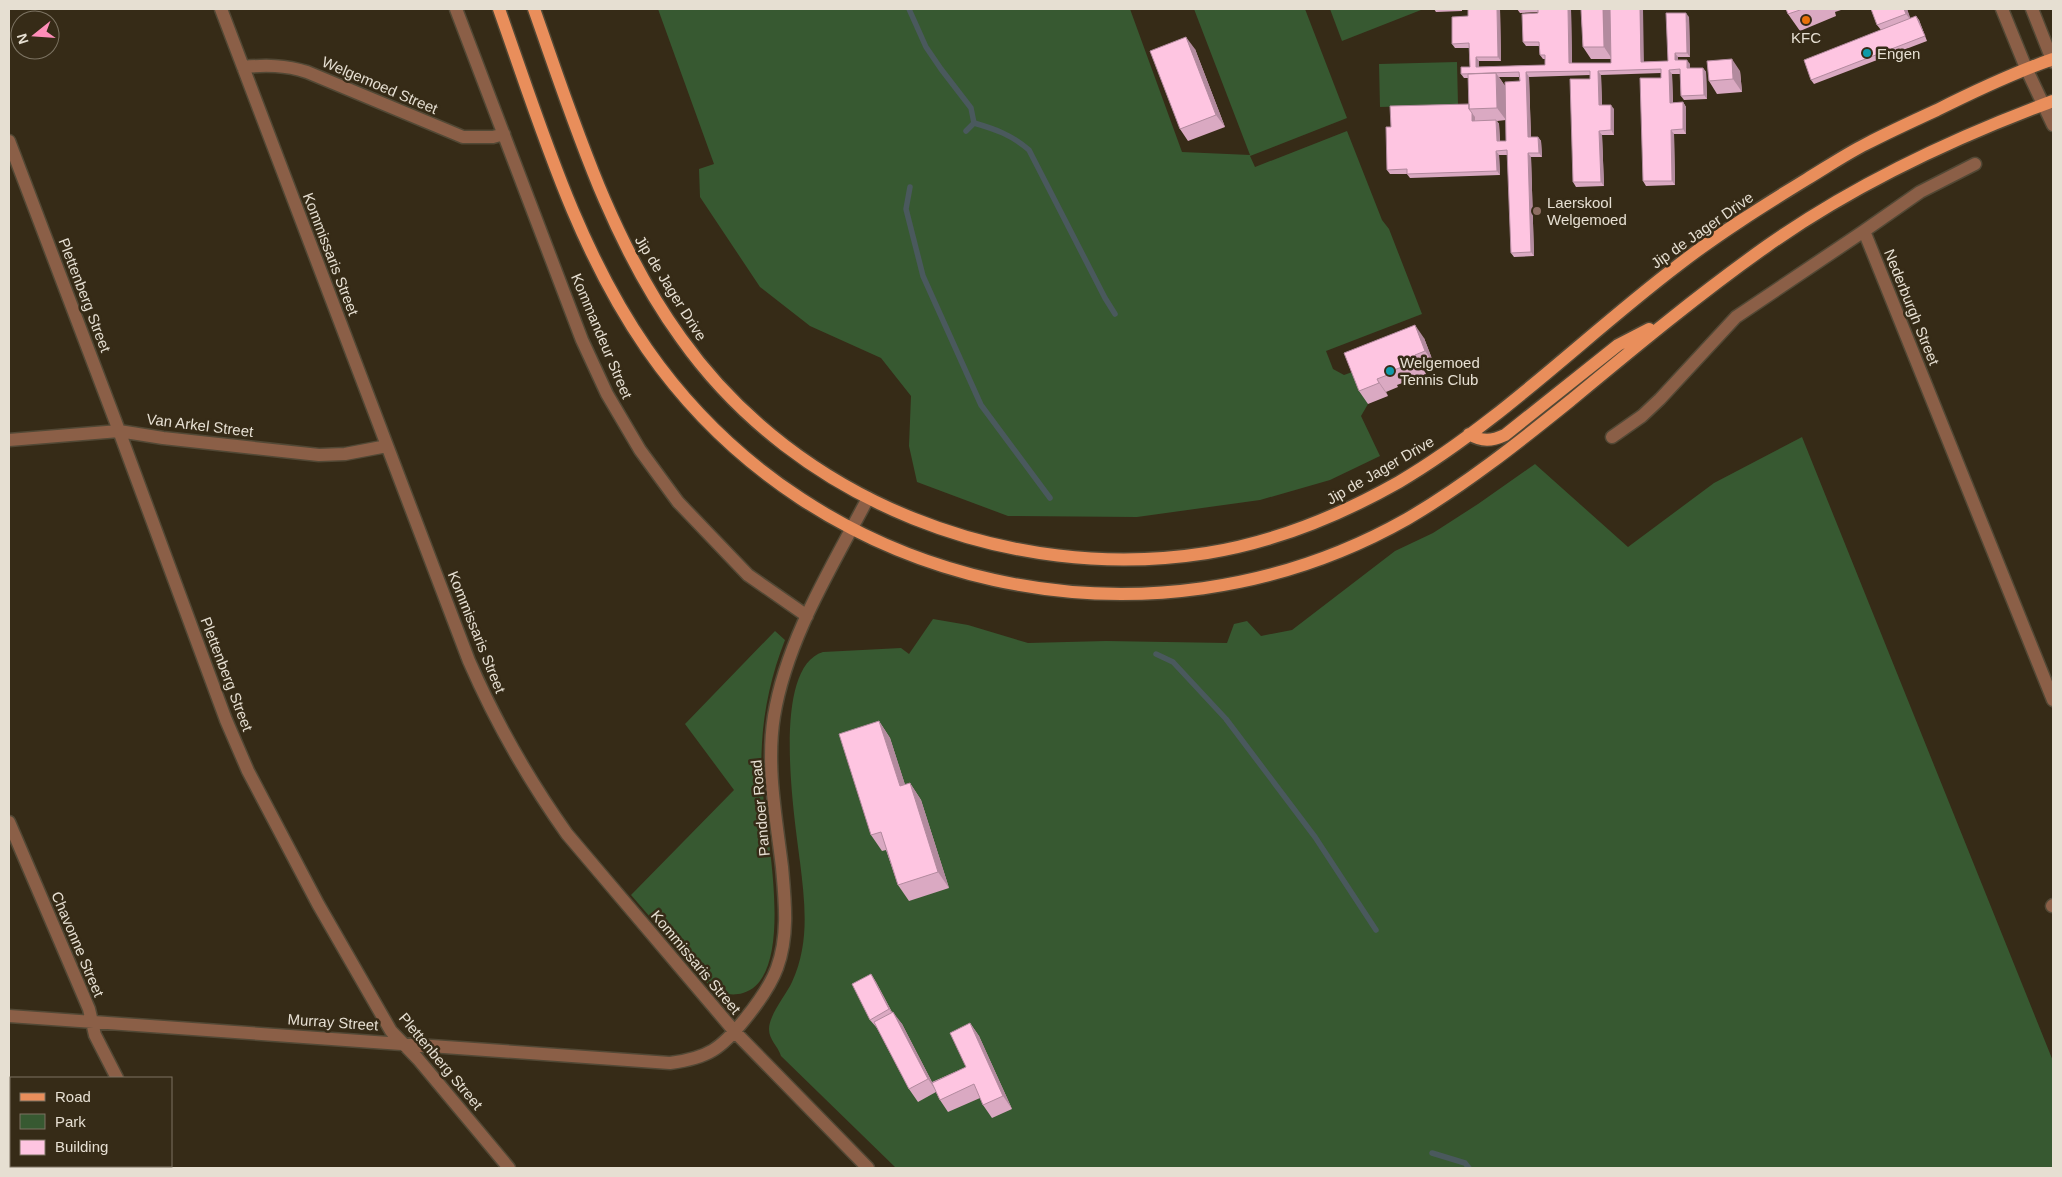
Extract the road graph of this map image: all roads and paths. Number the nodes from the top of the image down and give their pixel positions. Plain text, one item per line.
1 (221, 9) edge
2 (456, 9) edge
3 (499, 9) edge
4 (534, 9) edge
5 (2002, 9) edge
6 (2032, 9) edge
7 (2053, 60) edge
8 (243, 67) junction
9 (2026, 68) junction
10 (2048, 103) edge
11 (2053, 125) edge
12 (504, 134) junction
13 (9, 141) edge
14 (1975, 164) dead end
15 (1864, 231) junction
16 (1674, 316) junction
17 (119, 431) junction
18 (1470, 434) junction
19 (1612, 437) dead end
20 (9, 440) edge
21 (387, 446) junction
22 (868, 498) junction
23 (852, 529) junction
24 (807, 616) junction
25 (2053, 700) edge
26 (9, 822) edge
27 (9, 1016) edge
28 (92, 1022) junction
29 (734, 1032) junction
30 (402, 1043) junction
31 (116, 1077) edge
32 (509, 1168) edge
33 (868, 1168) edge

1 - 8 street, Kommissaris Street
2 - 12 street, Kommandeur Street
3 - 23 main road
4 - 22 main road, Jip de Jager Drive
5 - 9 street
6 - 7 street
7 - 9 main road, Jip de Jager Drive
8 - 12 street, Welgemoed Street
8 - 21 street, Kommissaris Street
9 - 10 street
9 - 18 main road, Jip de Jager Drive
10 - 11 street
10 - 16 main road
12 - 24 street, Kommandeur Street
13 - 17 street, Plettenberg Street
14 - 15 street
15 - 19 street
15 - 25 street, Nederburgh Street
16 - 18 main road
16 - 23 main road
17 - 20 street, Van Arkel Street
17 - 21 street, Van Arkel Street
17 - 30 street, Plettenberg Street
18 - 22 main road, Jip de Jager Drive
21 - 29 street, Kommissaris Street
22 - 23 street, Pandoer Road
23 - 24 street, Pandoer Road
24 - 29 street, Pandoer Road
26 - 28 street, Chavonne Street
27 - 28 street, Murray Street
28 - 30 street, Murray Street
28 - 31 street, Chavonne Street
29 - 30 street, Murray Street
29 - 33 street, Kommissaris Street
30 - 32 street, Plettenberg Street

